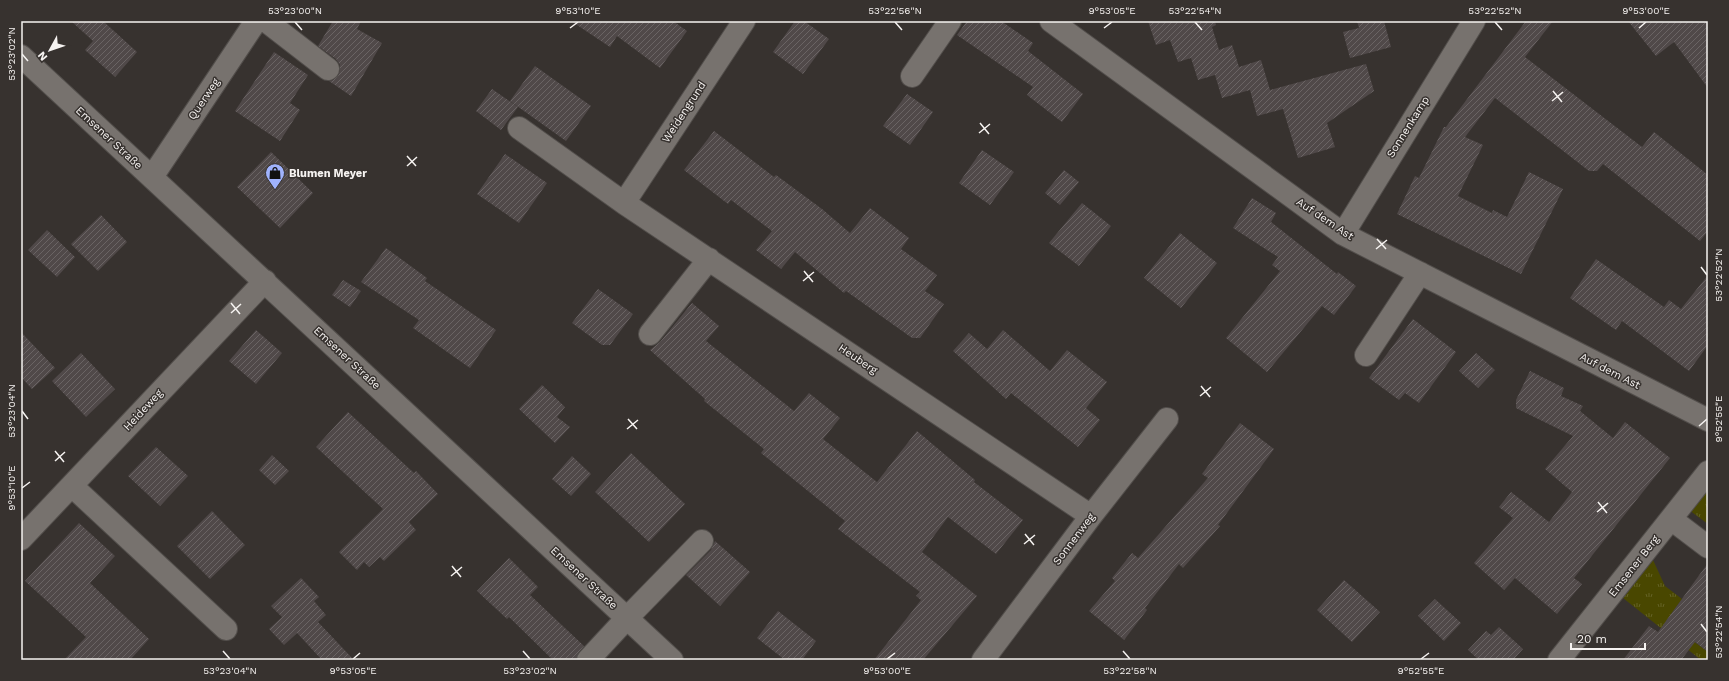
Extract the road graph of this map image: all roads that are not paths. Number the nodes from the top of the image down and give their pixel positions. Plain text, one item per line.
1 (256, 21) edge
2 (266, 21) edge
3 (744, 21) edge
4 (950, 21) edge
5 (1051, 21) edge
6 (1474, 21) edge
7 (21, 56) edge
8 (328, 69) dead end
9 (912, 76) dead end
10 (519, 128) dead end
11 (152, 177) junction
12 (624, 203) junction
13 (1343, 234) junction
14 (709, 259) junction
15 (1420, 273) junction
16 (265, 281) junction
17 (650, 334) dead end
18 (1366, 355) dead end
19 (1167, 419) dead end
20 (1708, 420) edge
21 (1708, 472) edge
22 (72, 486) junction
23 (1090, 516) junction
24 (1671, 519) junction
25 (21, 539) edge
26 (702, 541) dead end
27 (1708, 547) edge
28 (626, 618) junction
29 (226, 629) dead end
30 (588, 660) edge
31 (672, 660) edge
32 (983, 660) edge
33 (1559, 660) edge

1 - 11 street, Querweg
2 - 8 street
3 - 12 street, Weidengrund
4 - 9 street
5 - 13 street, Auf dem Ast
6 - 13 street, Sonnenkamp
7 - 11 street, Emsener Straße
10 - 12 street, Heuberg
11 - 16 street, Emsener Straße
12 - 14 street, Heuberg
13 - 15 street, Auf dem Ast
14 - 17 street
14 - 23 street, Heuberg
15 - 18 street
15 - 20 street, Auf dem Ast
16 - 22 street, Heideweg
16 - 28 street, Emsener Straße
19 - 23 street, Sonnenweg
21 - 24 street, Emsener Berg
22 - 25 street, Heideweg
22 - 29 street
23 - 32 street, Sonnenweg
24 - 27 street
24 - 33 street, Emsener Berg
26 - 28 street
28 - 30 street
28 - 31 street, Emsener Straße

